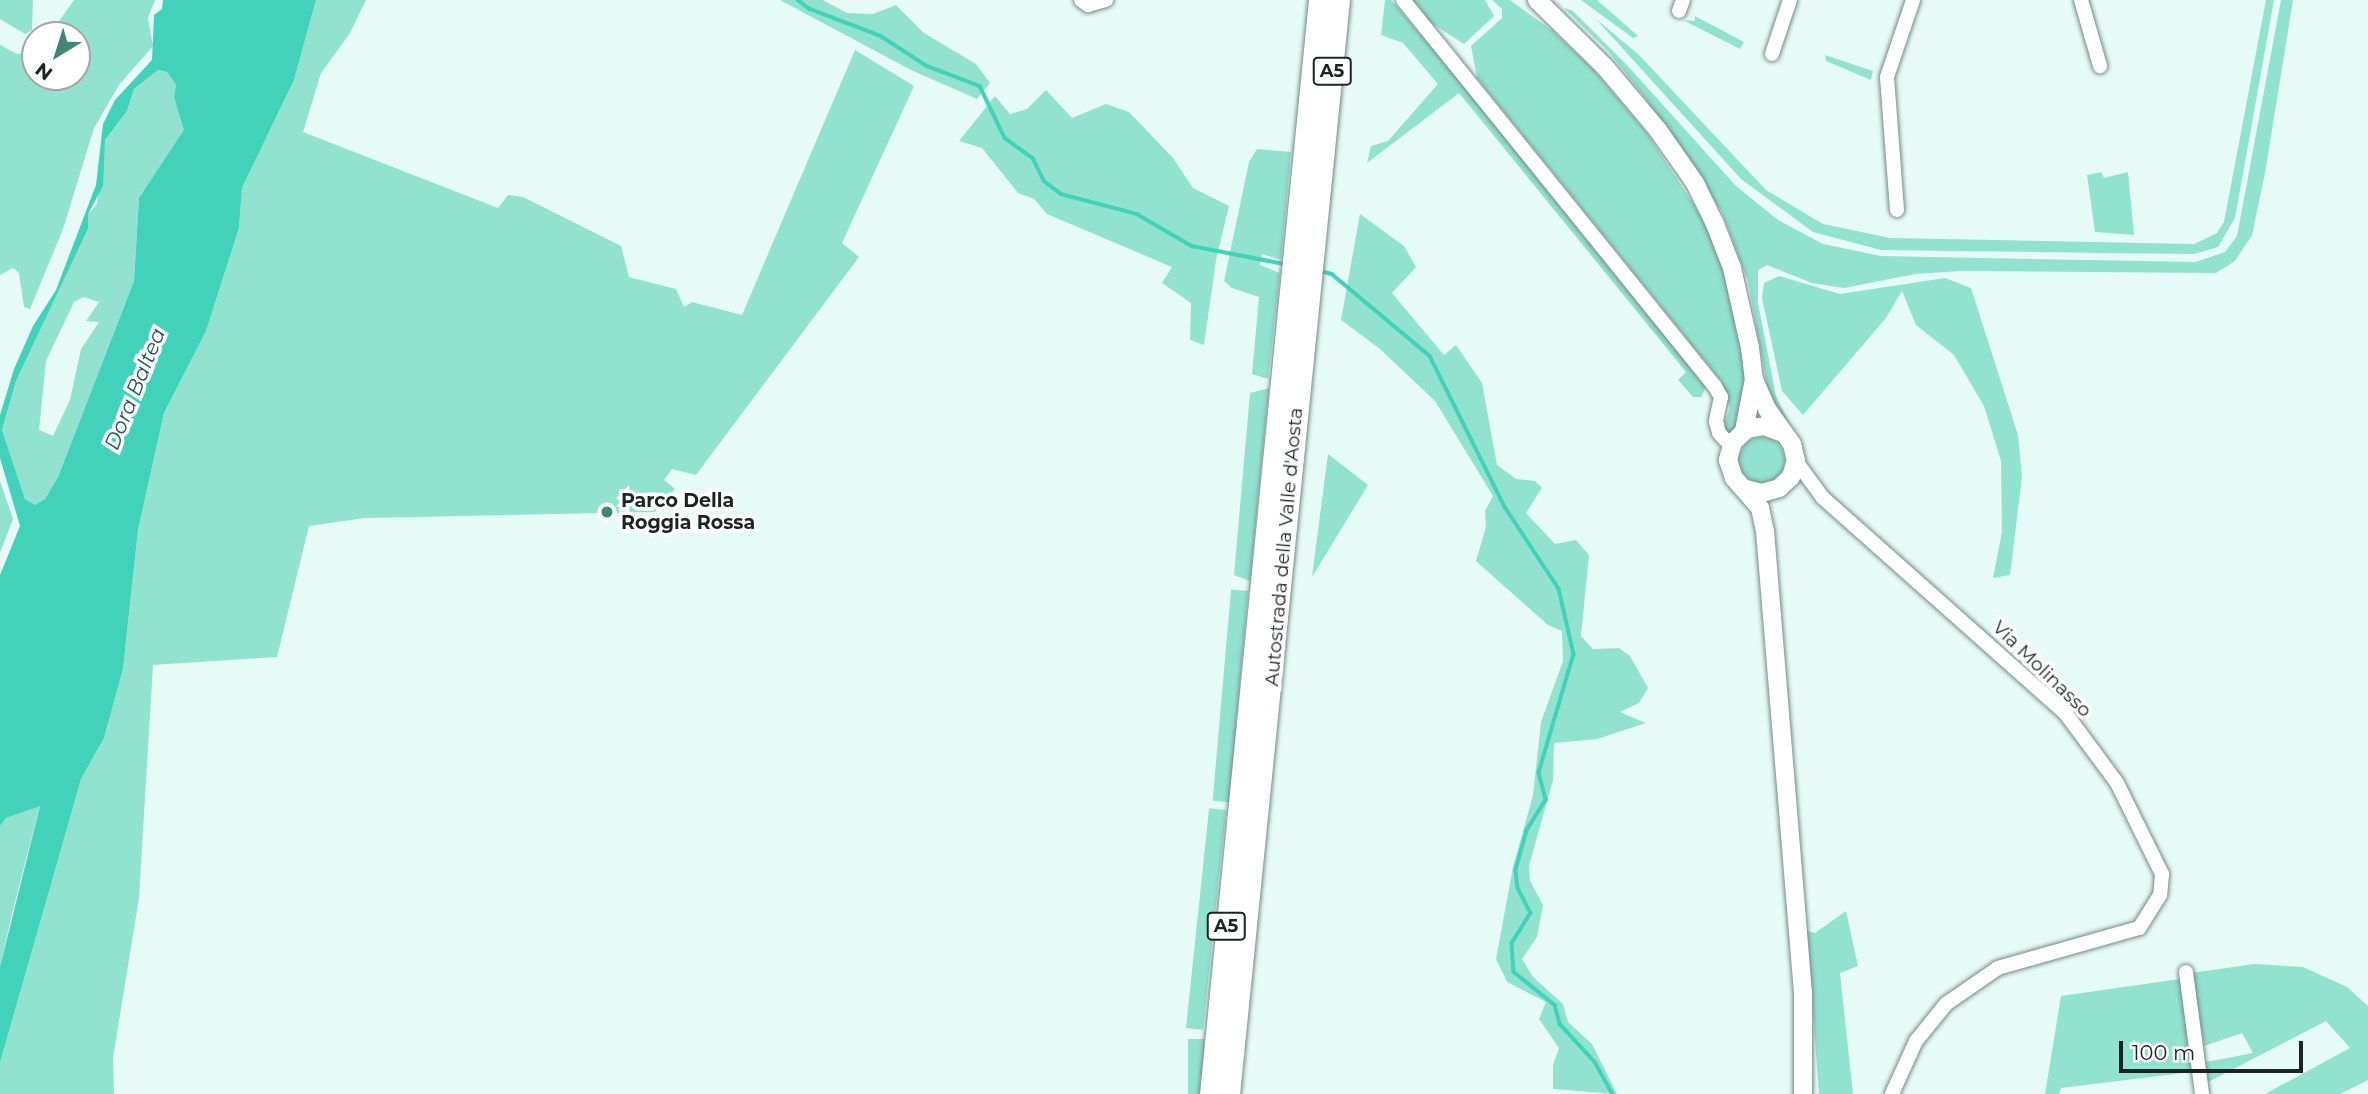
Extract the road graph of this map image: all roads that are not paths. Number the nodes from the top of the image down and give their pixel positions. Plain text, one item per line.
1 (1082, 0) edge
2 (1106, 0) edge
3 (1320, 0) edge
4 (1339, 0) edge
5 (1403, 0) edge
6 (1536, 0) edge
7 (1790, 0) edge
8 (1913, 0) edge
9 (2081, 0) edge
10 (1772, 54) dead end
11 (2100, 66) dead end
12 (1315, 141) junction
13 (1897, 210) dead end
14 (1754, 379) junction
15 (1744, 431) junction
16 (1783, 433) junction
17 (1731, 446) junction
18 (1796, 461) junction
19 (1782, 487) junction
20 (1746, 489) junction
21 (1823, 498) junction
22 (1765, 531) junction
23 (2186, 972) dead end
24 (1225, 1042) junction
25 (1210, 1094) edge
26 (1229, 1094) edge
27 (1803, 1094) edge
28 (1892, 1094) edge
29 (2202, 1094) edge

1 - 2 street
3 - 12 highway, Autostrada della Valle d'Aosta / A5
4 - 12 highway, Autostrada della Valle d'Aosta / A5
5 - 17 street
6 - 14 main road
7 - 10 street
8 - 13 street
9 - 11 street
12 - 24 highway, Autostrada della Valle d'Aosta / A5
14 - 15 main road
14 - 16 main road
15 - 16 main road
15 - 17 main road
16 - 18 main road
17 - 20 main road
18 - 19 main road
18 - 21 street
19 - 20 main road
19 - 21 street
19 - 22 main road
20 - 22 main road
21 - 28 street, Via Molinasso
22 - 27 main road
23 - 29 street
24 - 25 highway, Autostrada della Valle d'Aosta / A5
24 - 26 highway, Autostrada della Valle d'Aosta / A5

